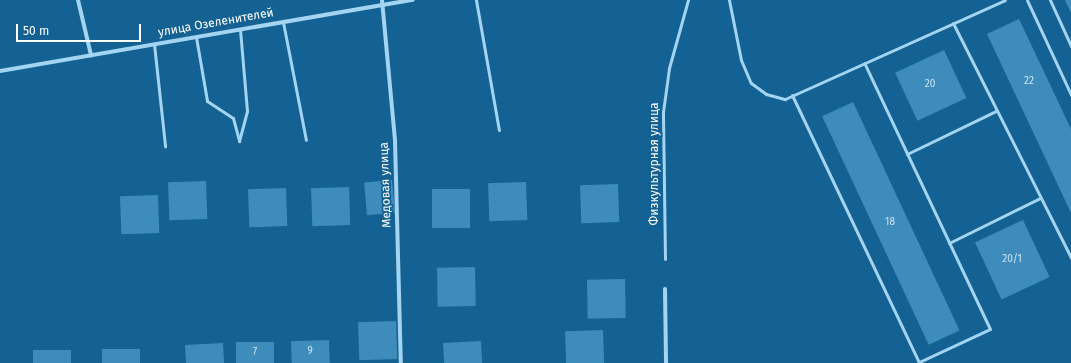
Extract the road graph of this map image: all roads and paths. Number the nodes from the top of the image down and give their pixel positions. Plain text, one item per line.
1 (78, 0) edge
2 (382, 0) edge
3 (413, 0) edge
4 (476, 0) edge
5 (688, 0) edge
6 (730, 0) edge
7 (1005, 0) edge
8 (1027, 0) edge
9 (1050, 0) edge
10 (382, 5) junction
11 (283, 22) junction
12 (954, 23) junction
13 (240, 29) junction
14 (196, 37) junction
15 (154, 44) junction
16 (1071, 46) edge
17 (91, 55) junction
18 (864, 63) junction
19 (0, 71) edge
20 (792, 95) junction
21 (1071, 96) edge
22 (996, 111) junction
23 (499, 130) dead end
24 (306, 140) dead end
25 (165, 146) dead end
26 (907, 154) junction
27 (1040, 198) junction
28 (949, 243) junction
29 (1071, 258) edge
30 (665, 259) dead end
31 (665, 289) dead end
32 (401, 363) edge
33 (666, 363) edge

1 - 17 street
2 - 10 street, Медовая улица
3 - 10 street, улица Озеленителей
4 - 23 lane
5 - 30 lane, Физкультурная улица
6 - 20 lane
7 - 12 lane
8 - 21 lane
9 - 16 lane
10 - 11 street, улица Озеленителей
10 - 32 street, Медовая улица
11 - 13 street, улица Озеленителей
11 - 24 lane
12 - 18 lane
12 - 22 lane
13 - 14 street, улица Озеленителей
13 - 14 lane
14 - 15 street, улица Озеленителей
15 - 17 street, улица Озеленителей
15 - 25 lane
17 - 19 street, улица Озеленителей
18 - 20 lane
18 - 26 lane
20 - 28 lane
22 - 26 lane
22 - 27 lane
26 - 28 lane
27 - 28 lane
27 - 29 lane
31 - 33 street

